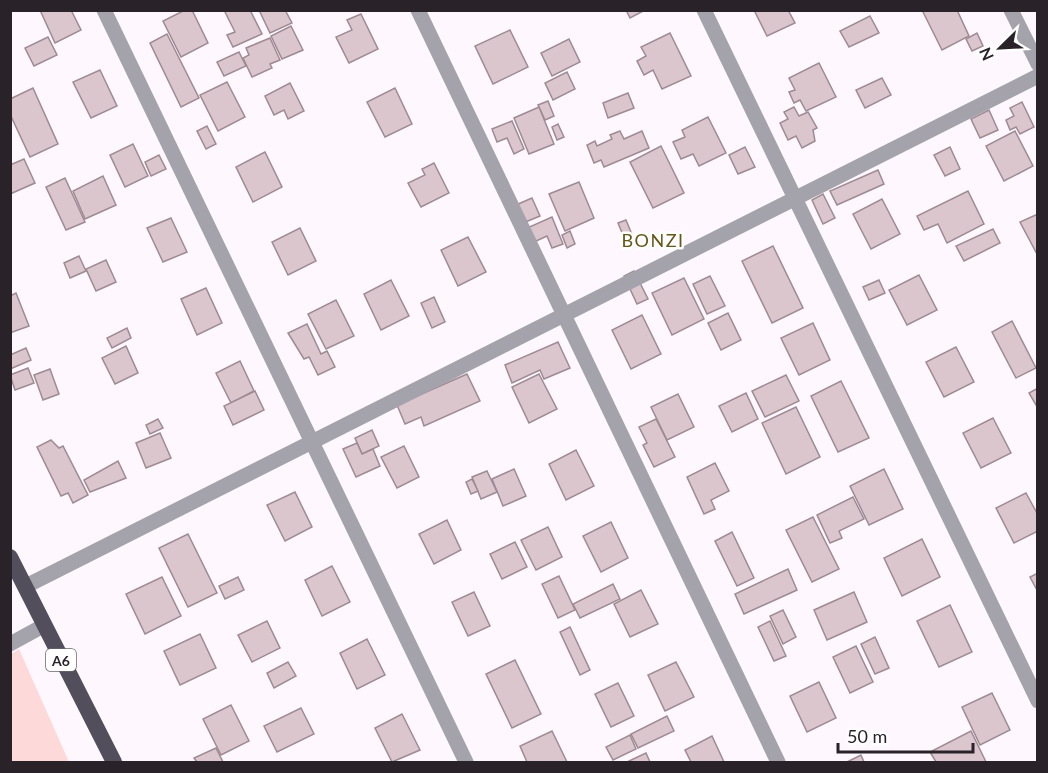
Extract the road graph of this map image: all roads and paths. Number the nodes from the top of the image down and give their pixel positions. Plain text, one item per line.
1 (104, 10) edge
2 (418, 10) edge
3 (704, 10) edge
4 (1011, 10) edge
5 (1038, 64) edge
6 (1038, 76) edge
7 (795, 198) junction
8 (564, 315) junction
9 (312, 442) junction
10 (10, 557) edge
11 (26, 586) junction
12 (43, 626) junction
13 (10, 644) edge
14 (1038, 701) edge
15 (114, 762) edge
16 (466, 762) edge
17 (778, 762) edge

1 - 9 street
2 - 8 street
3 - 7 street
4 - 5 street
6 - 7 street
7 - 8 street
7 - 14 street
8 - 9 street
8 - 17 street
9 - 11 street
9 - 16 street
10 - 11 highway, A6
11 - 12 highway, A6
12 - 13 street
12 - 15 highway, A6

